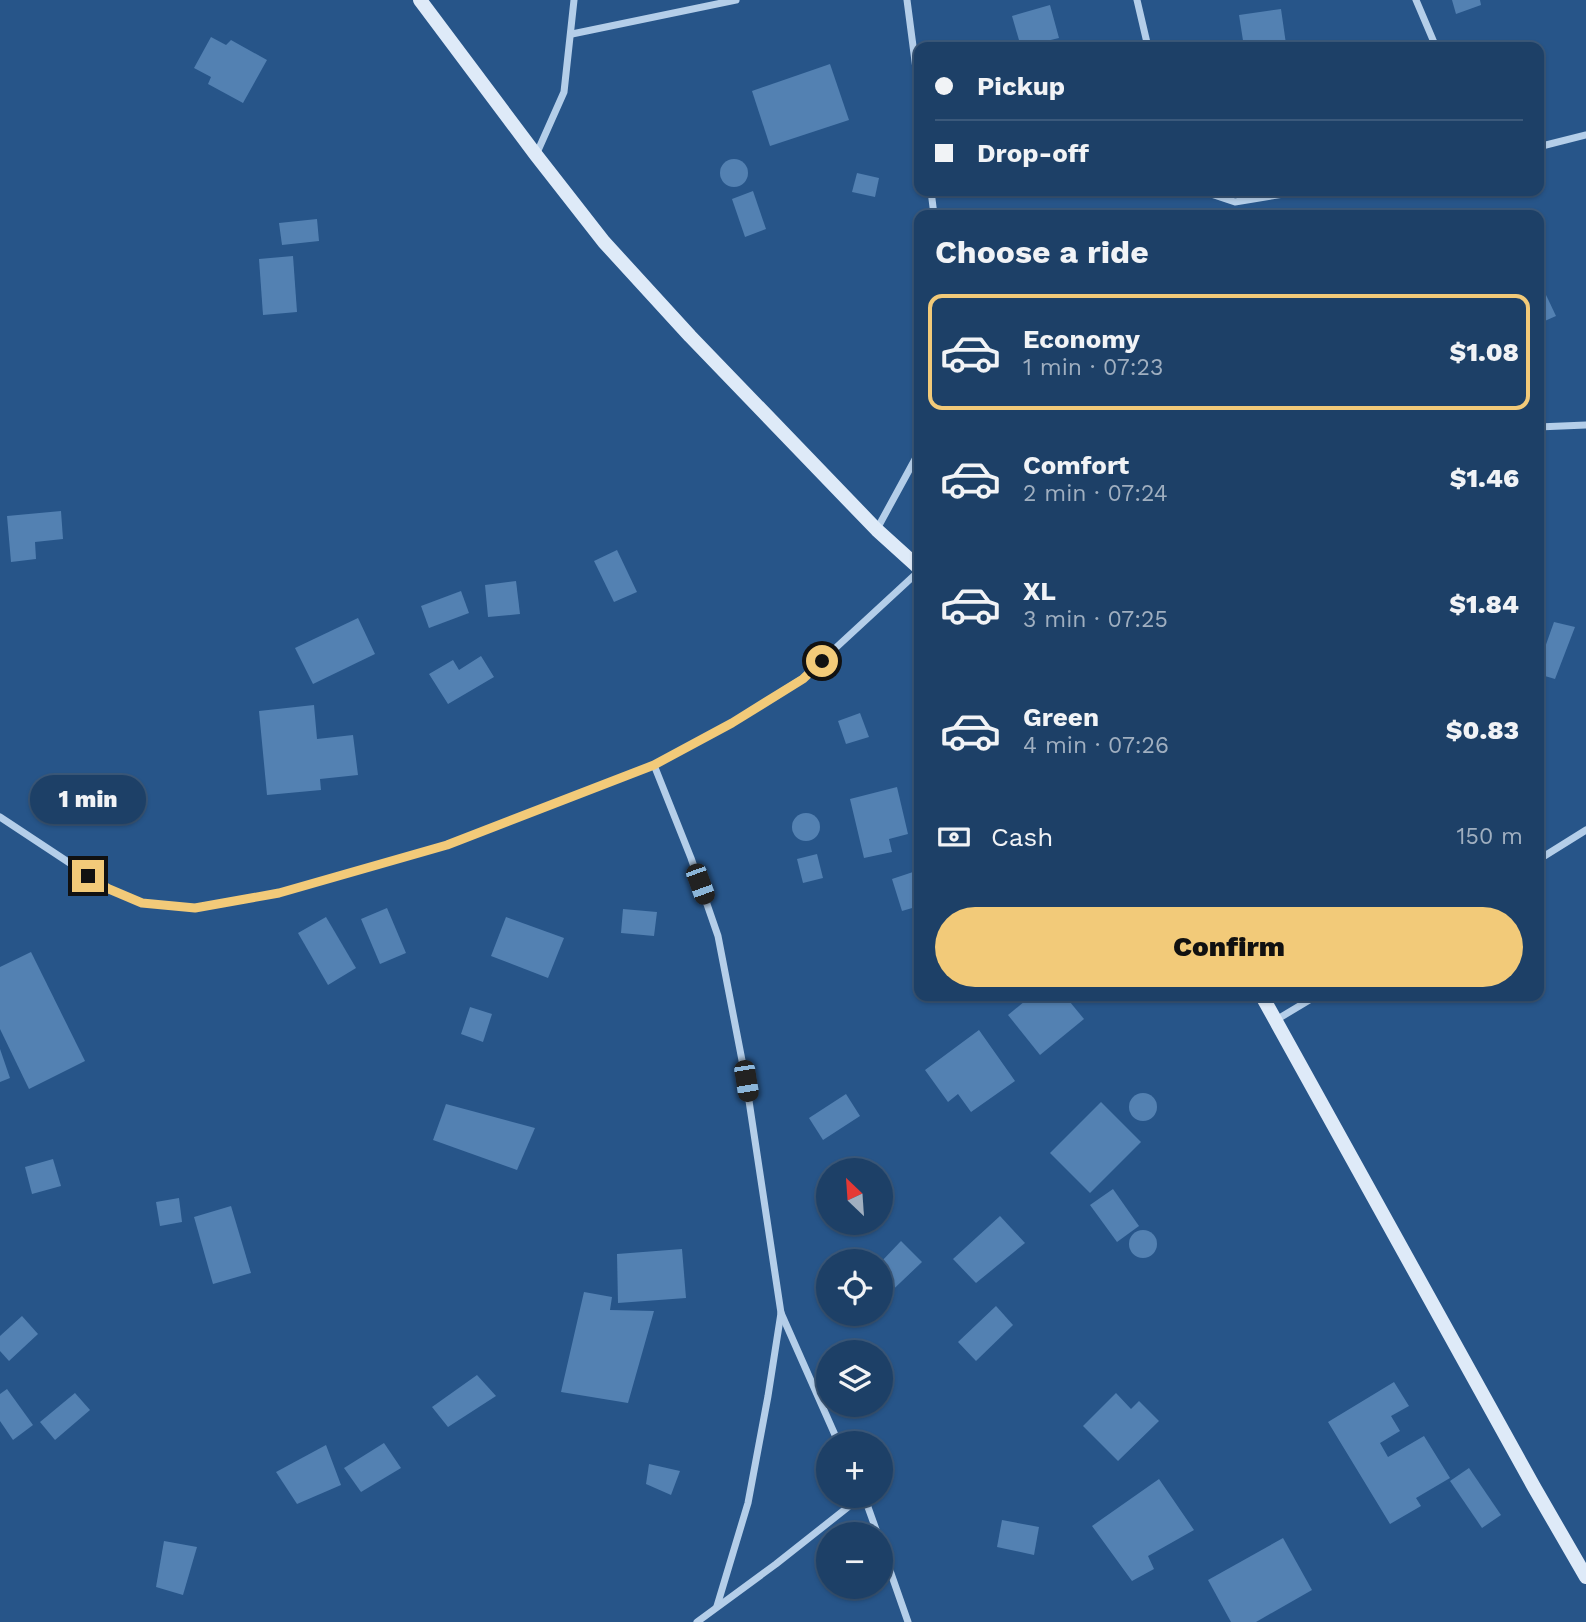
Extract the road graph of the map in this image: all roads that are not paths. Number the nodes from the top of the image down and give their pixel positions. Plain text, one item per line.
1 (420, 0) edge
2 (575, 0) edge
3 (736, 0) edge
4 (907, 0) edge
5 (1137, 0) edge
6 (1416, 0) edge
7 (572, 34) junction
8 (1147, 42) edge
9 (1434, 42) edge
10 (914, 54) edge
11 (1586, 135) edge
12 (1544, 146) edge
13 (536, 155) junction
14 (1217, 196) edge
15 (1271, 196) edge
16 (1586, 425) edge
17 (1544, 427) edge
18 (914, 461) edge
19 (877, 530) junction
20 (914, 565) edge
21 (914, 575) edge
22 (654, 765) junction
23 (0, 817) edge
24 (1586, 830) edge
25 (1544, 856) edge
26 (1265, 1001) edge
27 (1308, 1001) edge
28 (1276, 1020) junction
29 (781, 1313) junction
30 (833, 1431) edge
31 (848, 1508) edge
32 (1586, 1577) edge
33 (893, 1579) edge
34 (717, 1606) junction
35 (697, 1622) edge
36 (908, 1622) edge

1 - 13 street
2 - 7 street
3 - 7 street
4 - 10 street
5 - 8 street
6 - 9 street
7 - 13 street
11 - 12 street
13 - 19 street
14 - 15 street
16 - 17 street
18 - 19 street
19 - 20 street
21 - 22 street
22 - 23 street
22 - 29 street
24 - 25 street
26 - 28 street
27 - 28 street
28 - 32 street
29 - 30 street
29 - 34 street
31 - 34 street
33 - 36 street
34 - 35 street

